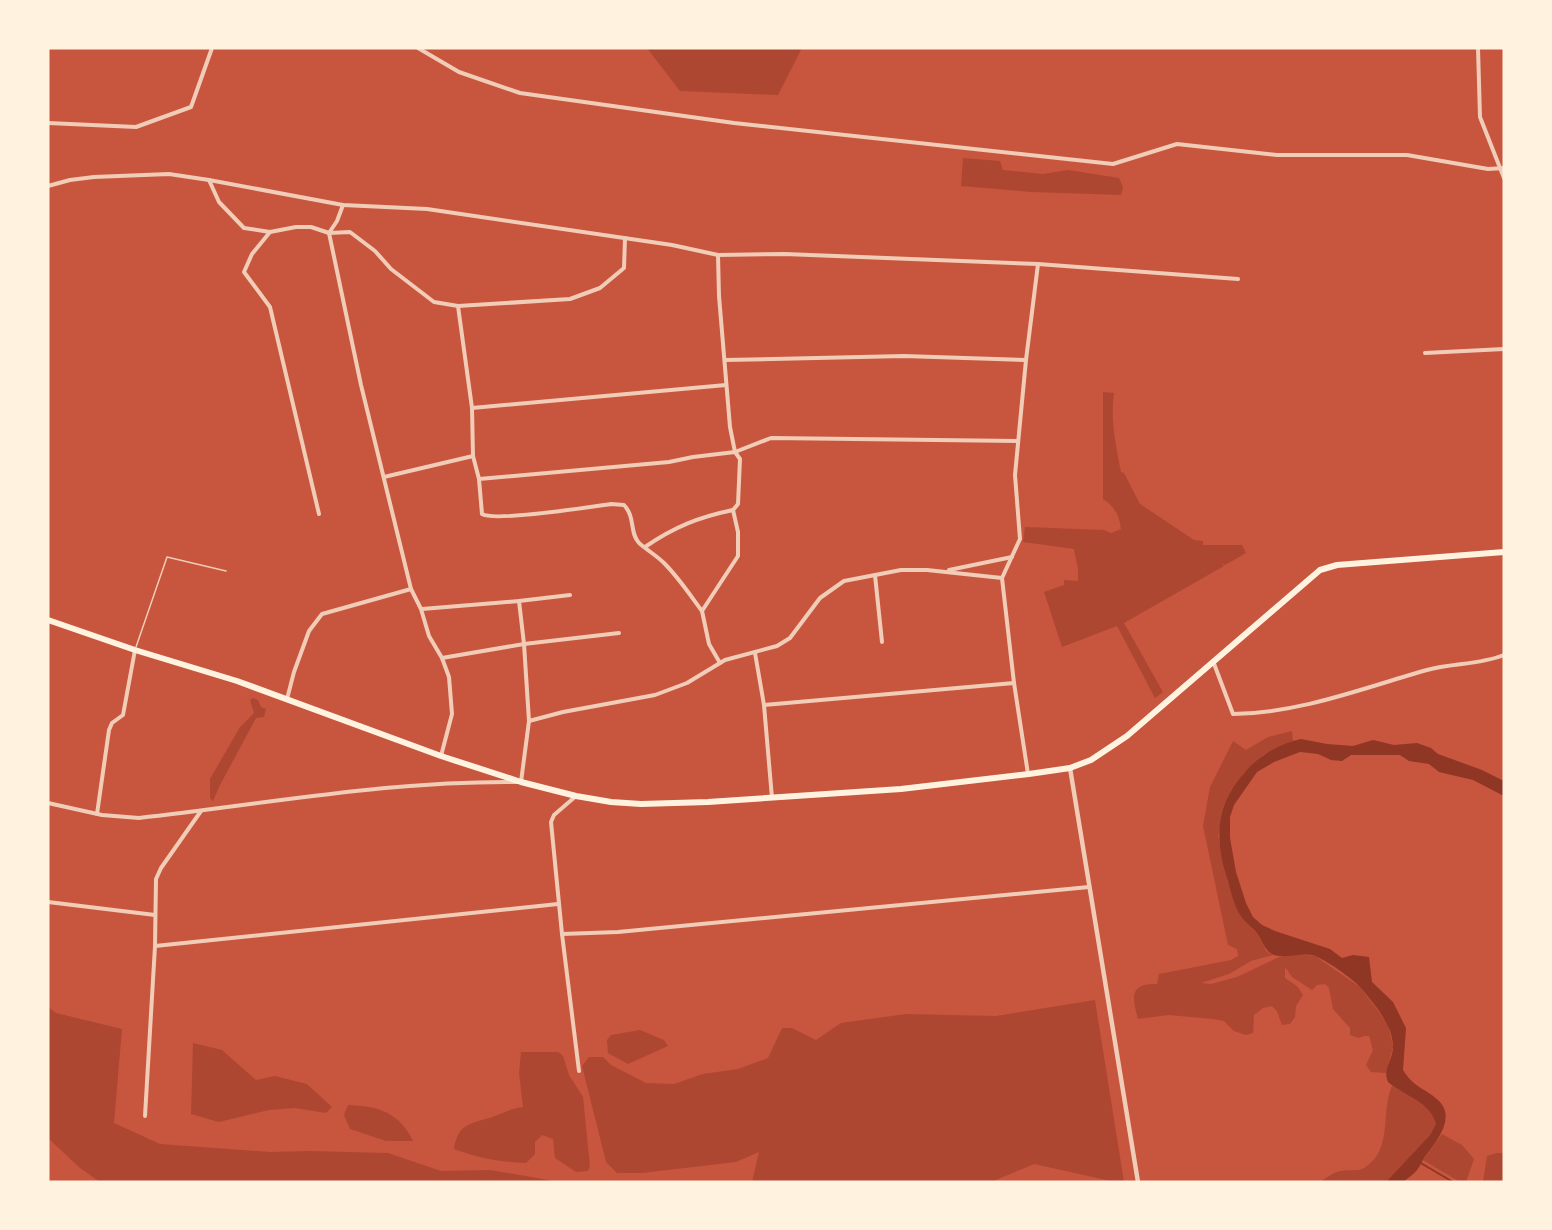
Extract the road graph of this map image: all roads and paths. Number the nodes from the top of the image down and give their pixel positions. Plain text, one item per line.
1 (212, 48) edge
2 (418, 48) edge
3 (1478, 48) edge
4 (48, 123) edge
5 (1503, 168) edge
6 (1504, 178) edge
7 (209, 180) junction
8 (48, 186) edge
9 (343, 205) junction
10 (270, 232) junction
11 (329, 233) junction
12 (625, 238) junction
13 (718, 255) junction
14 (1038, 264) junction
15 (1238, 279) dead end
16 (458, 306) junction
17 (1504, 350) edge
18 (1425, 353) dead end
19 (725, 360) junction
20 (1026, 360) junction
21 (726, 385) junction
22 (472, 408) junction
23 (1018, 441) junction
24 (735, 452) junction
25 (473, 456) junction
26 (384, 477) junction
27 (479, 479) junction
28 (733, 510) junction
29 (319, 514) dead end
30 (645, 547) junction
31 (1504, 552) edge
32 (1013, 557) junction
33 (226, 571) dead end
34 (944, 571) junction
35 (875, 575) junction
36 (1002, 578) junction
37 (411, 589) junction
38 (570, 595) dead end
39 (519, 601) junction
40 (421, 609) junction
41 (702, 611) junction
42 (48, 620) edge
43 (620, 633) dead end
44 (882, 642) dead end
45 (525, 644) junction
46 (135, 650) junction
47 (755, 653) junction
48 (1504, 655) edge
49 (442, 658) junction
50 (1214, 661) junction
51 (720, 663) junction
52 (1014, 683) junction
53 (287, 699) junction
54 (765, 705) junction
55 (529, 721) junction
56 (441, 756) junction
57 (1070, 768) junction
58 (1029, 774) junction
59 (521, 782) junction
60 (576, 796) junction
61 (772, 798) junction
62 (48, 803) edge
63 (201, 811) junction
64 (97, 814) junction
65 (1089, 887) junction
66 (48, 902) edge
67 (558, 903) junction
68 (155, 915) junction
69 (562, 934) junction
70 (155, 946) junction
71 (579, 1071) dead end
72 (145, 1116) dead end
73 (1138, 1182) edge

1 - 4 street
2 - 5 street
3 - 5 street
5 - 6 street
7 - 8 street
7 - 9 street
7 - 10 street
9 - 11 street
9 - 12 street
10 - 11 street
10 - 29 street
11 - 16 street
11 - 26 street
12 - 13 street
12 - 16 street
13 - 14 street
13 - 19 street
14 - 15 street
14 - 20 street
16 - 22 street
17 - 18 street
19 - 20 street
19 - 21 street
20 - 23 street
21 - 22 street
21 - 24 street
22 - 25 street
23 - 24 street
23 - 32 street
24 - 27 street
24 - 28 street
25 - 26 street
25 - 27 street
26 - 37 street
27 - 30 street
28 - 30 street
28 - 41 street
30 - 41 street
31 - 50 main road
32 - 34 street
32 - 36 street
33 - 46 lane
34 - 35 street
34 - 36 street
35 - 44 street
35 - 47 street
36 - 52 street
37 - 40 street
37 - 53 street
38 - 39 street
39 - 40 street
39 - 45 street
40 - 49 street
41 - 51 street
42 - 46 main road
43 - 45 street
45 - 49 street
45 - 55 street
46 - 53 main road
46 - 64 street
47 - 51 street
47 - 54 street
48 - 50 street
49 - 56 street
50 - 57 main road
51 - 55 street
52 - 54 street
52 - 58 street
53 - 56 main road
54 - 61 street
55 - 59 street
56 - 59 main road
57 - 58 main road
57 - 65 street
58 - 61 main road
59 - 60 main road
59 - 63 street
60 - 61 main road
60 - 67 street
62 - 64 street
63 - 64 street
63 - 68 street
65 - 69 street
65 - 73 street
66 - 68 street
67 - 69 street
67 - 70 street
68 - 70 street
69 - 71 street
70 - 72 street

